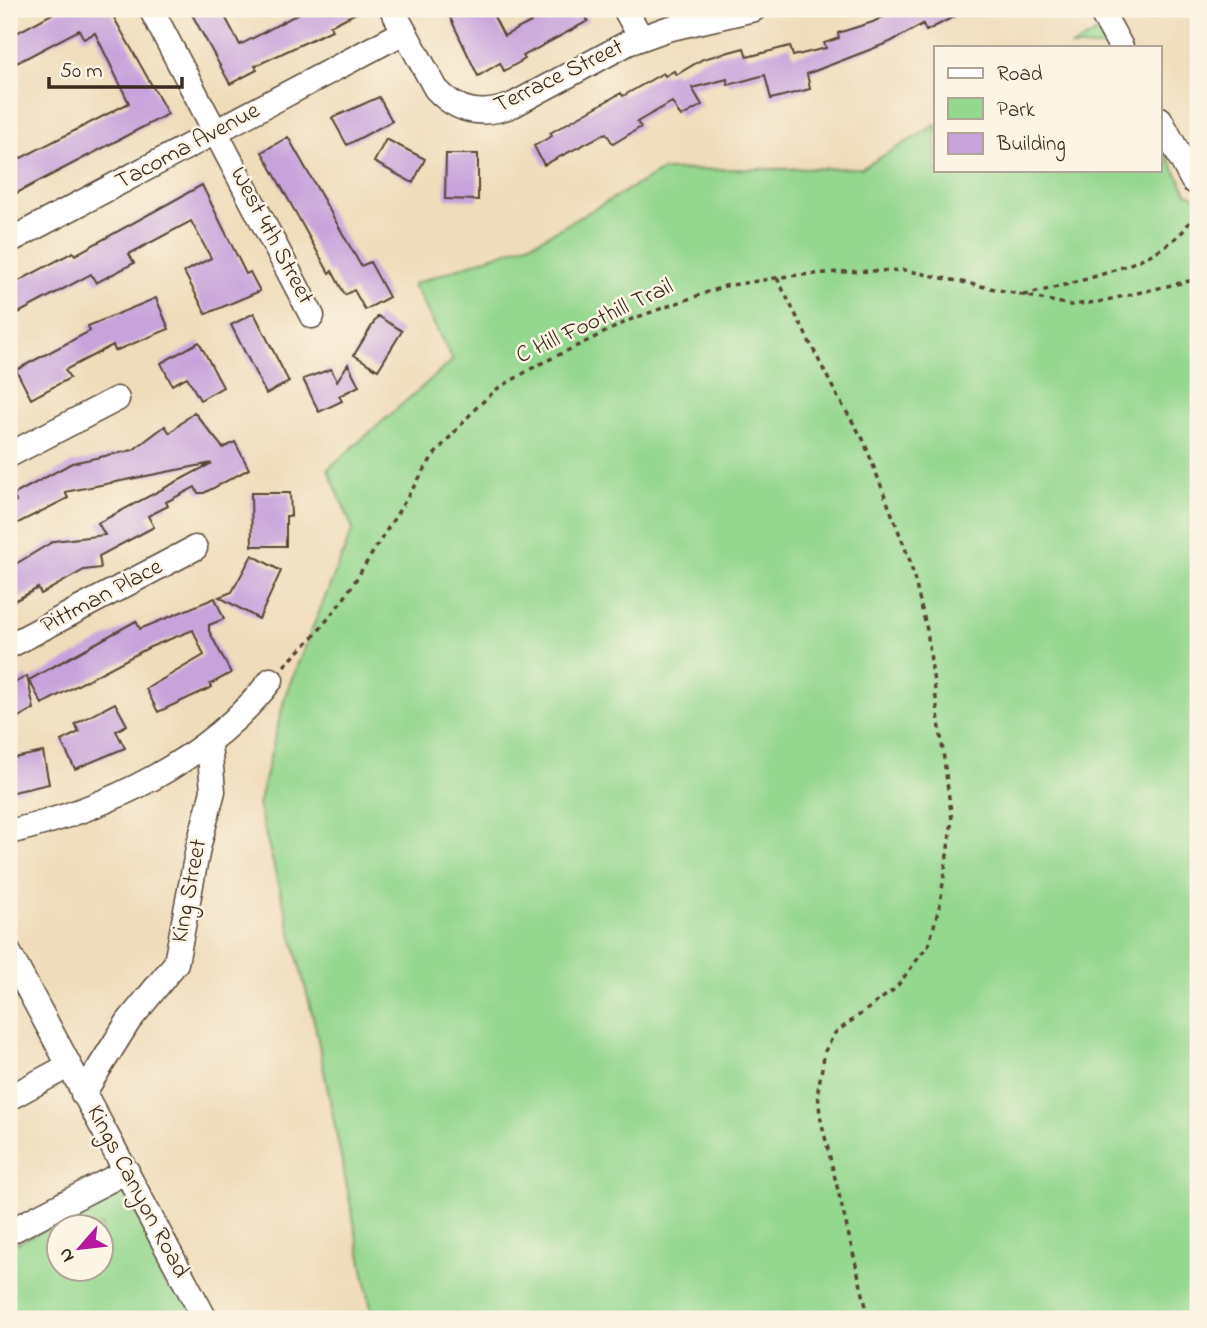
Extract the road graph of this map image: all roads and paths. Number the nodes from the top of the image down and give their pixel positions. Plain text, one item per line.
1 (151, 9) edge
2 (392, 9) edge
3 (625, 9) edge
4 (754, 9) edge
5 (1100, 9) edge
6 (404, 32) junction
7 (641, 38) junction
8 (1120, 46) edge
9 (1162, 122) edge
10 (217, 133) junction
11 (1196, 182) edge
12 (9, 242) edge
13 (777, 278) junction
14 (1198, 279) edge
15 (1022, 295) junction
16 (312, 316) dead end
17 (117, 399) dead end
18 (9, 455) edge
19 (195, 548) dead end
20 (9, 646) edge
21 (271, 680) joint
22 (209, 744) junction
23 (9, 832) edge
24 (9, 953) edge
25 (68, 1066) junction
26 (83, 1094) junction
27 (9, 1097) edge
28 (127, 1171) junction
29 (9, 1232) edge
30 (868, 1313) junction
31 (205, 1319) edge
32 (869, 1319) edge
33 (879, 1319) edge

1 - 10 street, West 4th Street
2 - 6 street
3 - 7 street
4 - 7 street, Terrace Street
5 - 8 street
6 - 7 street, Terrace Street
6 - 10 street, Tacoma Avenue
9 - 11 street
10 - 12 street, Tacoma Avenue
10 - 16 street, West 4th Street
11 - 15 path
13 - 15 path, C Hill Foothill Trail
13 - 21 path, C Hill Foothill Trail
13 - 30 path
14 - 15 path, C Hill Foothill Trail
17 - 18 street
19 - 20 street, Pittman Place
21 - 22 street
22 - 23 street
22 - 26 street, King Street
24 - 25 street, Kings Canyon Road
25 - 26 street, Kings Canyon Road
25 - 27 street
26 - 28 street, Kings Canyon Road
28 - 29 street
28 - 31 street, Kings Canyon Road
30 - 32 path
30 - 33 path

